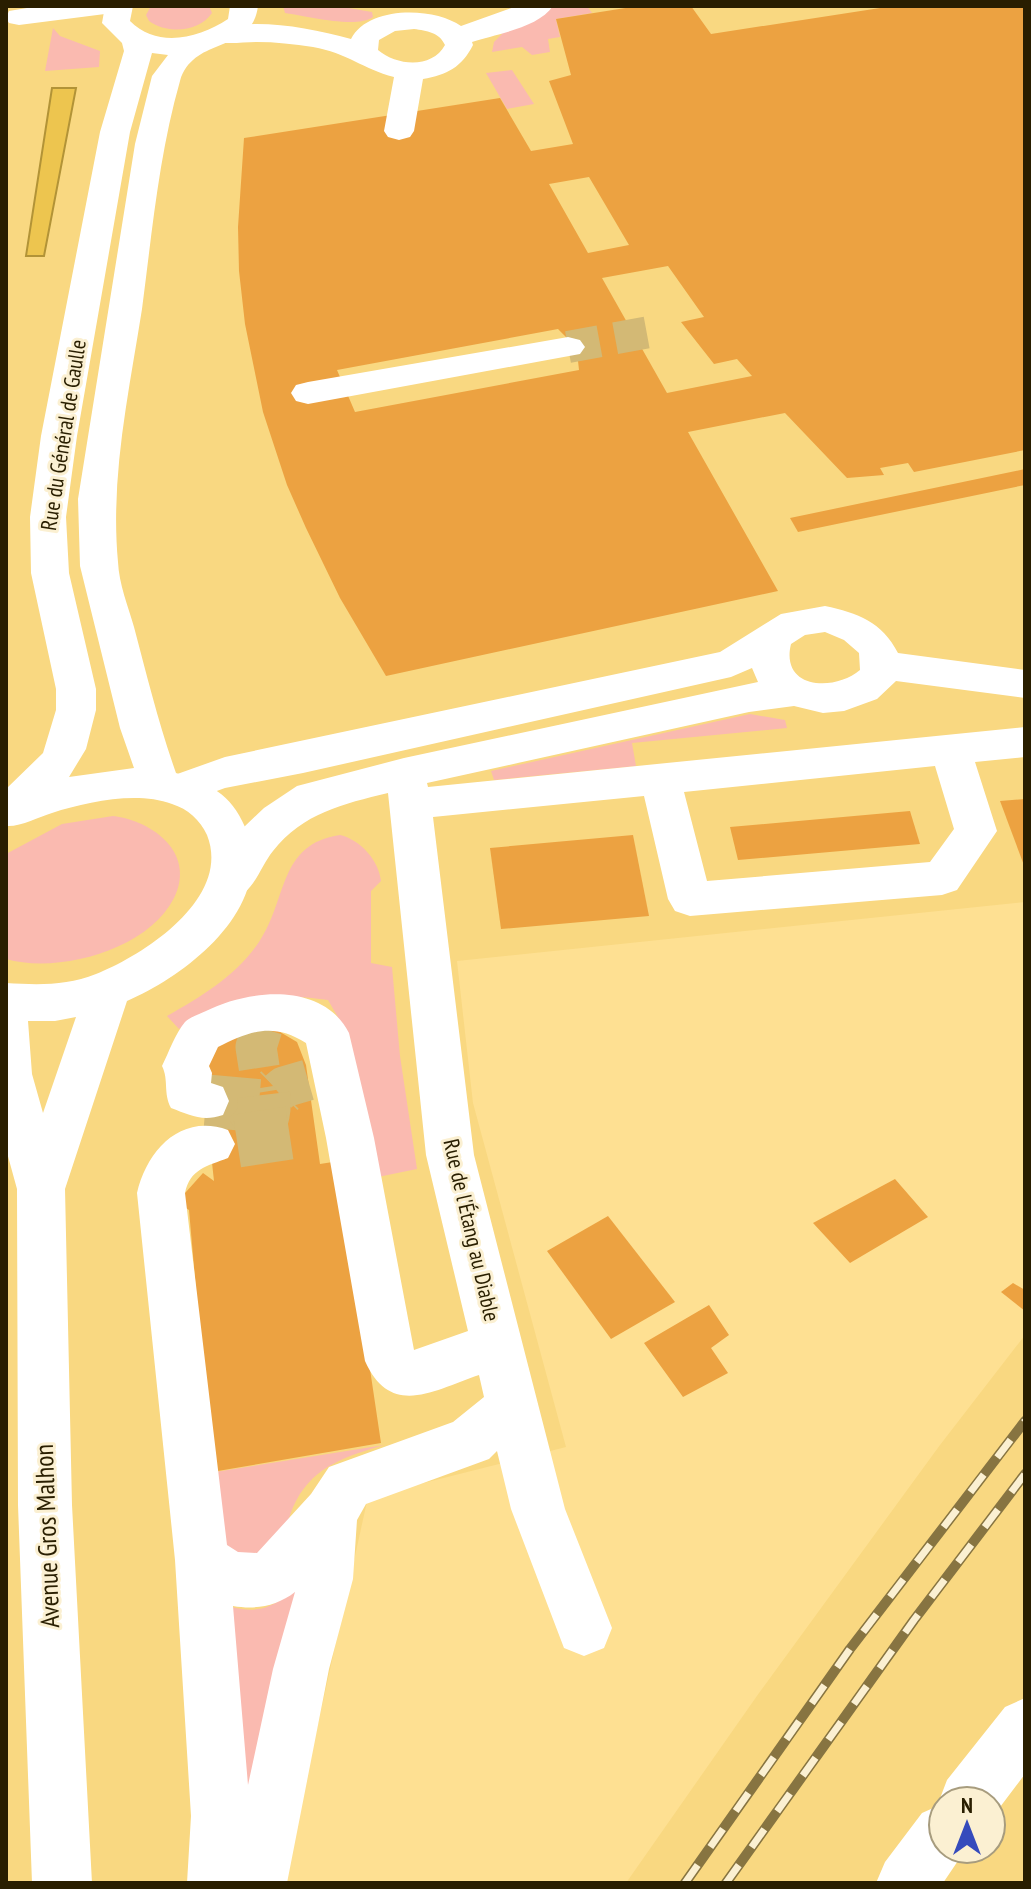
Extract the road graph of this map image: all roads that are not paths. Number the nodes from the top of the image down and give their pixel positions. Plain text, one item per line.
1 (105, 6) edge
2 (539, 6) edge
3 (245, 7) edge
4 (435, 15) edge
5 (125, 25) edge
6 (382, 27) edge
7 (457, 37) junction
8 (210, 40) junction
9 (410, 70) junction
10 (399, 131) dead end
11 (568, 347) tunnel mouth
12 (308, 393) dead end
13 (774, 637) junction
14 (881, 665) junction
15 (1025, 684) edge
16 (813, 696) junction
17 (1025, 742) edge
18 (950, 749) junction
19 (857, 759) junction
20 (660, 778) junction
21 (170, 787) junction
22 (408, 788) junction
23 (8, 813) edge
24 (229, 881) junction
25 (108, 989) junction
26 (6, 1001) edge
27 (6, 1023) edge
28 (41, 1189) junction
29 (499, 1344) junction
30 (513, 1406) junction
31 (330, 1513) junction
32 (202, 1560) junction
33 (584, 1628) dead end
34 (1025, 1727) edge
35 (980, 1785) edge
36 (927, 1855) edge
37 (62, 1883) edge
38 (217, 1883) edge
39 (257, 1883) edge
40 (906, 1883) edge

1 - 5 main road
2 - 7 main road
3 - 6 main road
3 - 8 main road, Rue du Général de Gaulle
4 - 6 main road
4 - 7 main road
5 - 8 main road
5 - 23 main road, Rue du Général de Gaulle
6 - 8 main road
6 - 9 main road
7 - 9 main road
8 - 21 main road, Rue du Général de Gaulle
9 - 10 main road
11 - 12 main road
13 - 14 main road
13 - 16 main road
13 - 21 main road
14 - 15 main road
14 - 16 main road
16 - 19 main road
16 - 22 main road
17 - 18 main road
18 - 19 main road
18 - 20 main road
19 - 20 main road
20 - 22 main road
21 - 23 main road
21 - 24 main road
22 - 24 main road
22 - 29 main road, Rue de l'Étang au Diable
24 - 25 main road
25 - 26 main road
25 - 28 main road, Avenue Gros Malhon
27 - 28 main road, Avenue Gros Malhon
28 - 37 main road, Avenue Gros Malhon
29 - 30 main road, Rue de l'Étang au Diable
29 - 32 main road
30 - 31 main road
30 - 33 main road, Rue de l'Étang au Diable
31 - 32 main road
31 - 39 main road
32 - 38 main road
34 - 35 main road
36 - 40 main road

